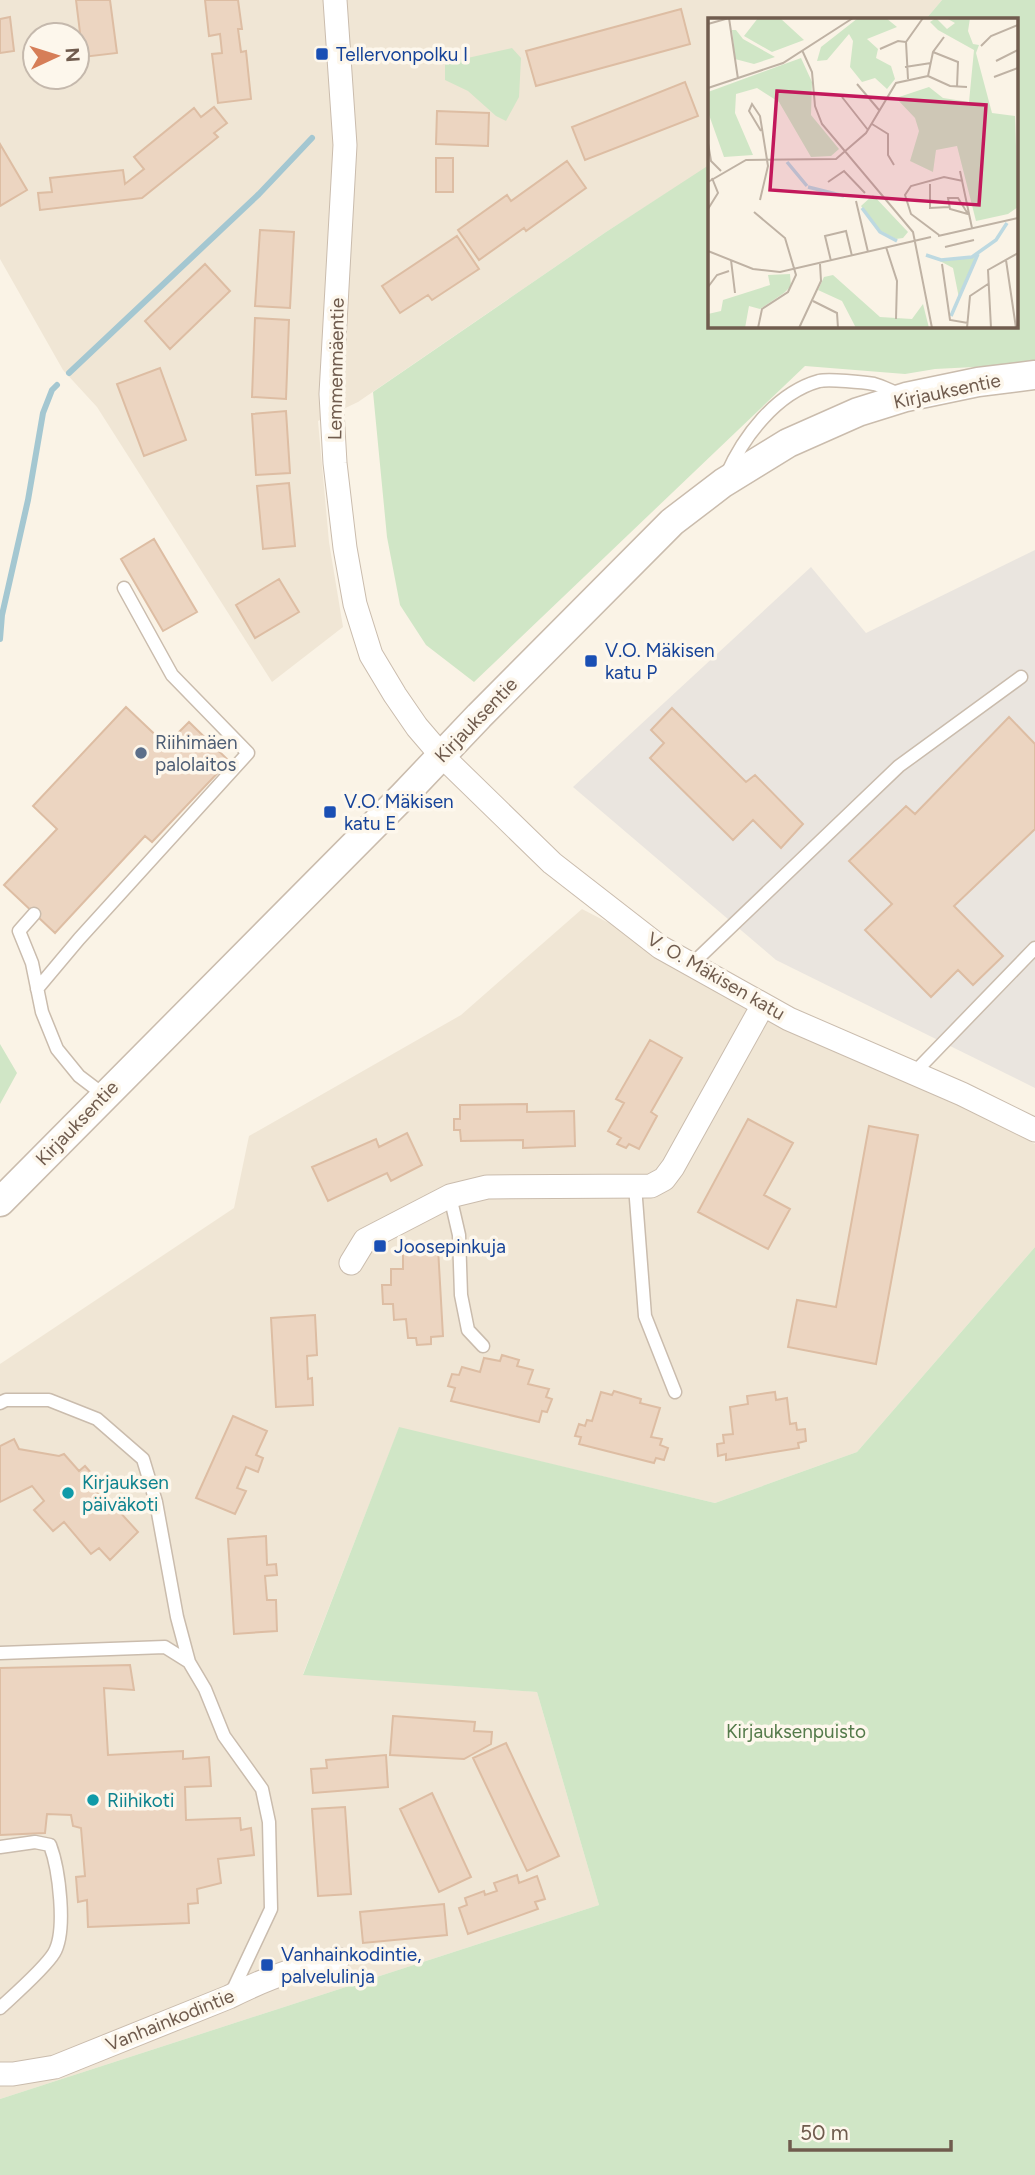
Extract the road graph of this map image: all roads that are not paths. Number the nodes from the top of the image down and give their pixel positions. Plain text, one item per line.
1 (335, 0) edge
2 (1035, 374) edge
3 (906, 397) junction
4 (723, 483) junction
5 (124, 588) dead end
6 (1021, 677) dead end
7 (441, 755) junction
8 (34, 914) dead end
9 (1035, 948) edge
10 (690, 965) junction
11 (37, 989) junction
12 (763, 1005) junction
13 (914, 1073) junction
14 (104, 1095) junction
15 (1035, 1130) edge
16 (635, 1186) junction
17 (450, 1196) junction
18 (0, 1202) edge
19 (351, 1263) dead end
20 (483, 1346) dead end
21 (675, 1392) dead end
22 (0, 1403) edge
23 (0, 1653) edge
24 (189, 1662) junction
25 (0, 1847) edge
26 (338, 1959) dead end
27 (229, 1997) junction
28 (0, 2008) edge
29 (0, 2074) edge

1 - 7 street, Lemmenmäentie
2 - 3 street, Kirjauksentie
3 - 4 street, Kirjauksentie
3 - 4 lane
4 - 7 street, Kirjauksentie
5 - 11 lane
6 - 10 lane
7 - 10 street, V. O. Mäkisen katu
7 - 14 street, Kirjauksentie
8 - 11 lane
9 - 13 lane
10 - 12 street, V. O. Mäkisen katu
11 - 14 lane
12 - 13 street, V. O. Mäkisen katu
12 - 16 street
13 - 15 street, V. O. Mäkisen katu
14 - 18 street, Kirjauksentie
16 - 17 street
16 - 21 lane
17 - 19 street
17 - 20 lane
22 - 24 lane
23 - 24 lane
24 - 27 lane
25 - 28 lane
26 - 27 street, Vanhainkodintie
27 - 29 street, Vanhainkodintie

